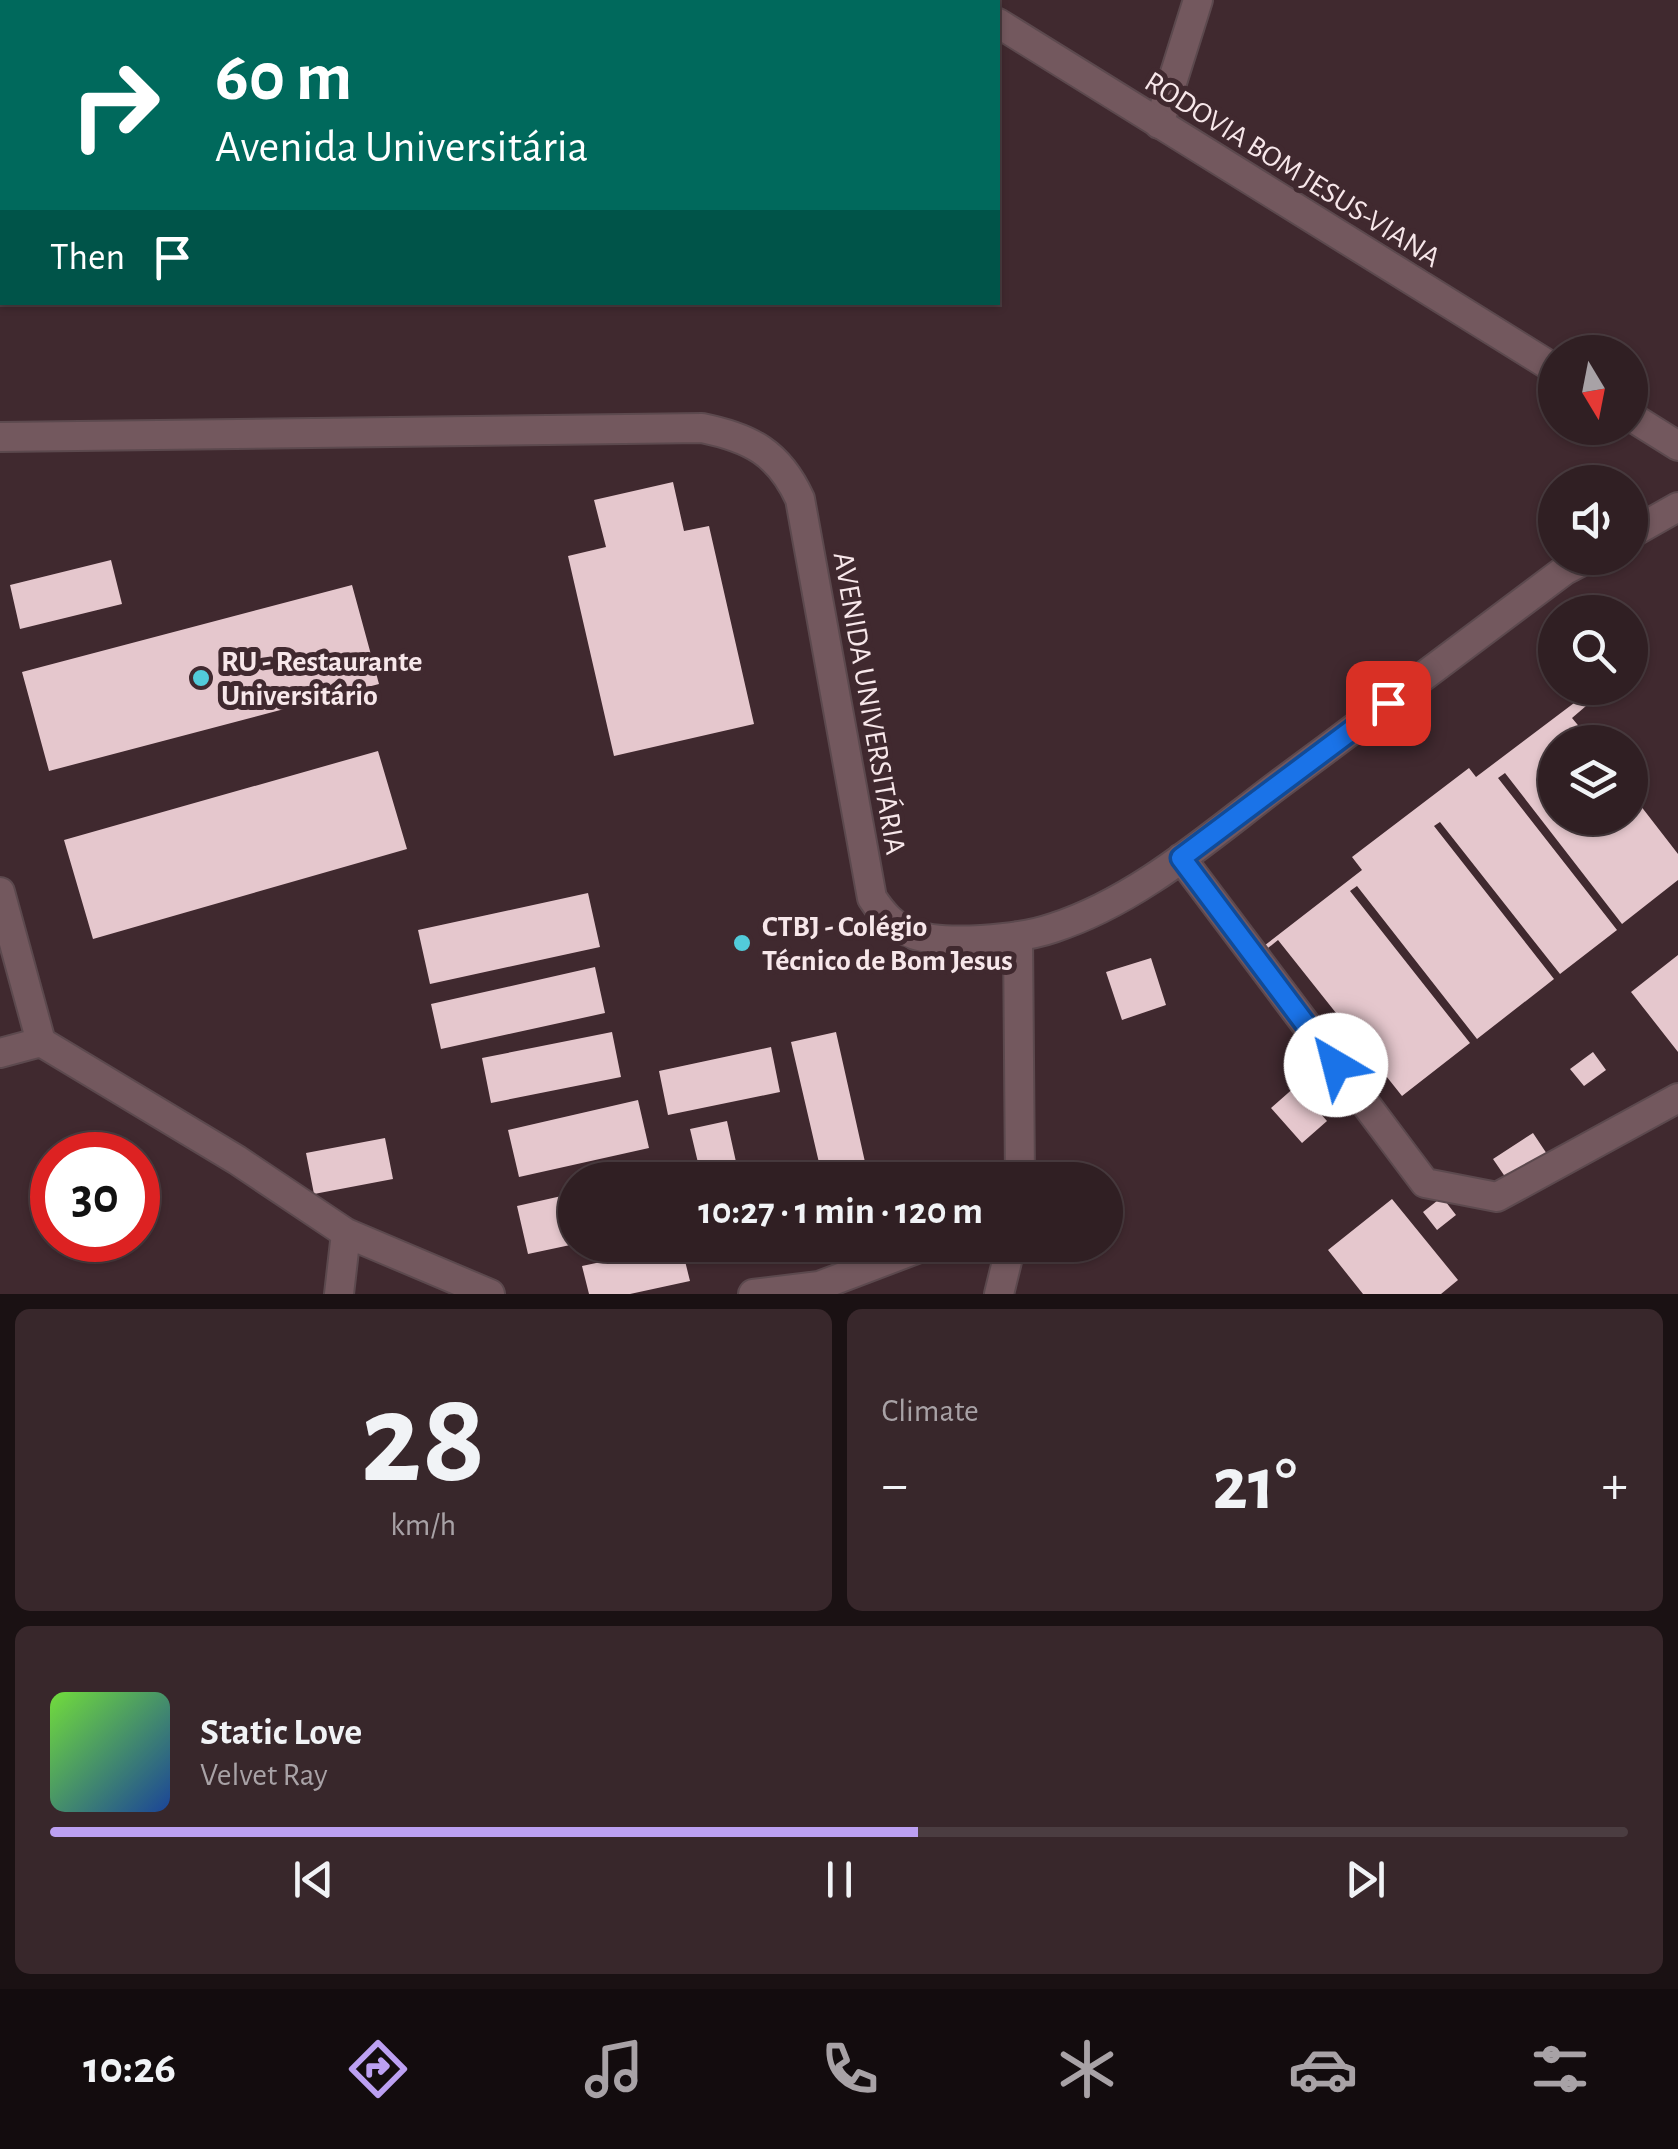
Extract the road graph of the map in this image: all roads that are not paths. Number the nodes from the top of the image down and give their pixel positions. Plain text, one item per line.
1 (1198, 0) edge
2 (1000, 25) edge
3 (1159, 124) junction
4 (1538, 359) edge
5 (1648, 427) edge
6 (0, 437) edge
7 (1678, 446) edge
8 (1678, 507) edge
9 (1648, 524) edge
10 (1558, 575) edge
11 (1181, 858) junction
12 (0, 892) edge
13 (1018, 936) junction
14 (41, 1042) junction
15 (0, 1053) edge
16 (1678, 1098) edge
17 (1020, 1162) edge
18 (346, 1233) junction
19 (882, 1262) edge
20 (1007, 1262) edge
21 (340, 1294) edge
22 (490, 1294) edge
23 (753, 1294) edge
24 (999, 1294) edge

1 - 3 street
2 - 3 street, RODOVIA BOM JESUS-VIANA
3 - 4 street, RODOVIA BOM JESUS-VIANA
5 - 7 street
6 - 13 street, AVENIDA UNIVERSITÁRIA
8 - 9 street
10 - 11 street, AVENIDA UNIVERSITÁRIA
11 - 13 street, AVENIDA UNIVERSITÁRIA
11 - 16 street
12 - 14 street
13 - 17 street
14 - 15 street
14 - 18 street
18 - 21 street
18 - 22 street
19 - 23 street
20 - 24 street

